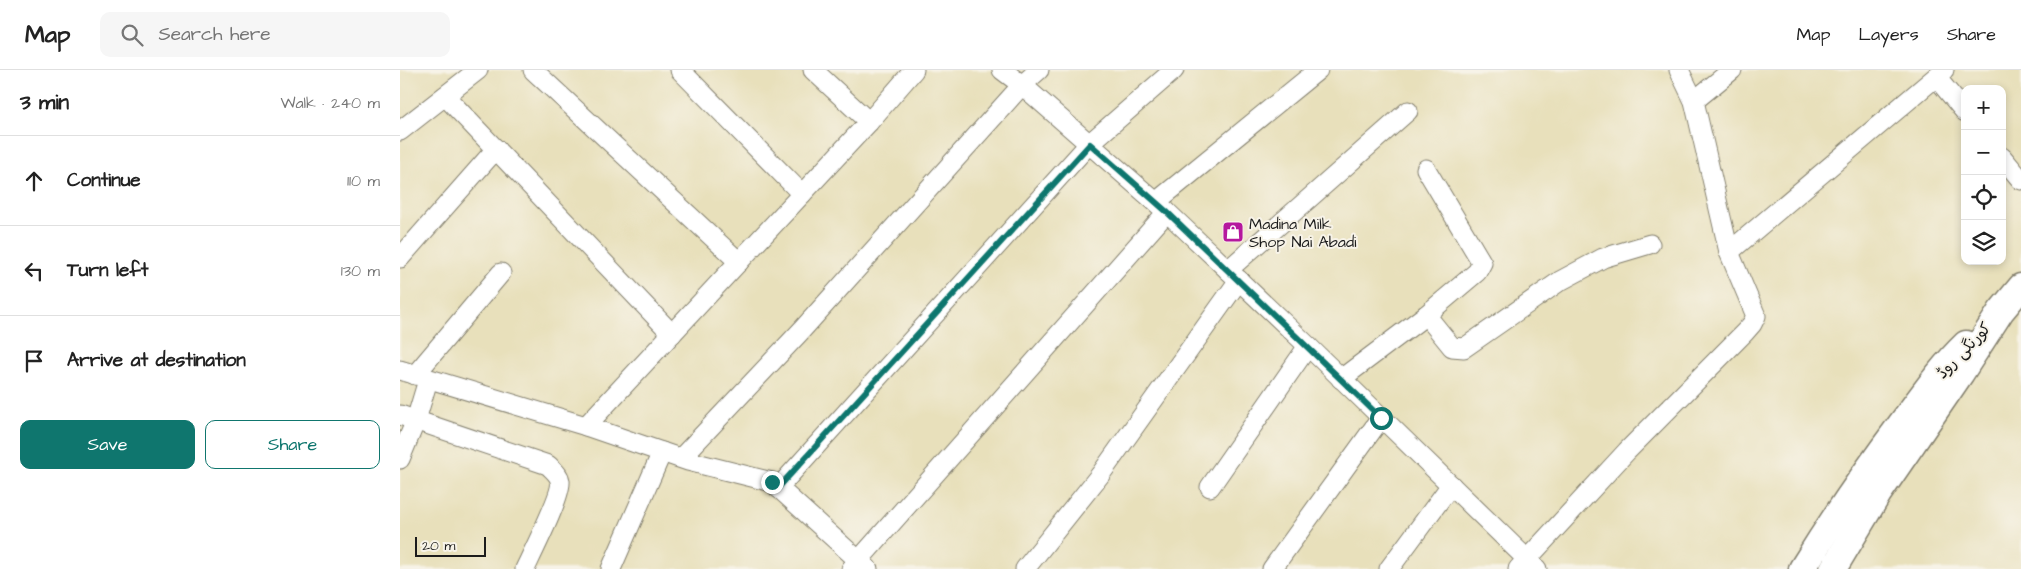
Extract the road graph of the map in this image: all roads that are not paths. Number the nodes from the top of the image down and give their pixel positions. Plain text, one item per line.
1 (478, 70) edge
2 (533, 70) edge
3 (680, 70) edge
4 (813, 70) edge
5 (914, 70) edge
6 (1002, 70) edge
7 (1039, 70) edge
8 (1174, 70) edge
9 (1318, 70) edge
10 (1679, 70) edge
11 (1732, 70) edge
12 (1940, 73) edge
13 (1022, 85) junction
14 (445, 96) junction
15 (1694, 101) junction
16 (1961, 106) edge
17 (1408, 110) dead end
18 (869, 122) junction
19 (400, 131) edge
20 (1090, 144) junction
21 (496, 149) junction
22 (2006, 162) edge
23 (1426, 168) dead end
24 (2021, 180) edge
25 (802, 194) junction
26 (1162, 207) junction
27 (1650, 244) dead end
28 (1729, 252) junction
29 (400, 258) edge
30 (739, 262) junction
31 (501, 273) dead end
32 (1234, 275) junction
33 (2021, 287) edge
34 (2001, 311) junction
35 (1426, 315) junction
36 (672, 334) junction
37 (1308, 346) junction
38 (414, 375) edge
39 (1341, 379) junction
40 (408, 417) edge
41 (1381, 418) junction
42 (586, 426) junction
43 (662, 452) junction
44 (681, 458) junction
45 (400, 459) edge
46 (1451, 485) junction
47 (1210, 486) dead end
48 (778, 488) junction
49 (859, 566) edge
50 (1527, 566) edge
51 (525, 569) edge
52 (611, 569) edge
53 (1026, 569) edge
54 (1272, 569) edge
55 (1389, 569) edge
56 (1802, 569) edge
57 (1833, 569) edge

1 - 14 street
2 - 30 street
3 - 25 street
4 - 18 street
5 - 18 street
6 - 13 street
7 - 13 street
8 - 20 street
9 - 26 street
10 - 15 street
11 - 15 street
12 - 16 street
12 - 28 street
13 - 20 street
13 - 44 street
14 - 19 street
14 - 21 street
15 - 28 street
17 - 32 street
18 - 25 street
20 - 26 street
20 - 48 street
21 - 29 street
21 - 36 street
22 - 24 street
23 - 35 street
25 - 30 street
26 - 32 street
26 - 49 street
27 - 35 street
28 - 50 street
30 - 36 street
31 - 38 street
32 - 37 street
32 - 53 street
33 - 34 main road
34 - 56 main road, کورنگی روڈ
34 - 57 main road, کورنگی روڈ
35 - 39 street
36 - 42 street
37 - 39 street
37 - 47 street
38 - 40 street
38 - 42 street
39 - 41 street
40 - 45 street
40 - 51 street
41 - 46 street
41 - 54 street
42 - 43 street
43 - 44 street
43 - 52 street
44 - 48 street
46 - 50 street
46 - 55 street
48 - 49 street

